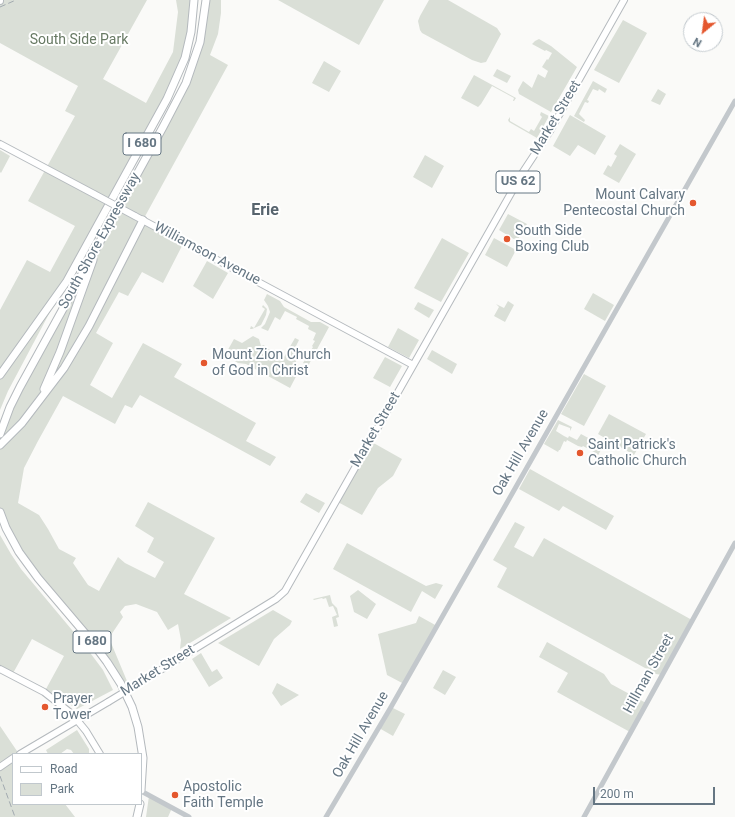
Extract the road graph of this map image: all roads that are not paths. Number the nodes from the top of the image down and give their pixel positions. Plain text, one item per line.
1 (194, 0) edge
2 (206, 0) edge
3 (624, 0) edge
4 (735, 101) edge
5 (0, 144) edge
6 (143, 220) junction
7 (100, 241) junction
8 (413, 365) junction
9 (0, 375) edge
10 (40, 400) junction
11 (0, 433) edge
12 (0, 445) edge
13 (0, 512) edge
14 (735, 543) edge
15 (0, 669) edge
16 (77, 720) junction
17 (22, 753) edge
18 (99, 753) edge
19 (142, 753) edge
20 (142, 756) edge
21 (12, 759) edge
22 (0, 767) edge
23 (142, 780) edge
24 (142, 791) edge
25 (140, 805) edge
26 (137, 817) edge
27 (189, 817) edge
28 (326, 817) edge
29 (584, 817) edge

1 - 9 highway, South Shore Expressway / I 680
2 - 7 highway, South Shore Expressway / I 680
3 - 8 main road, Market Street / US 62
4 - 28 street, Oak Hill Avenue
5 - 6 main road, Williamson Avenue, bridge
6 - 8 main road, Williamson Avenue
6 - 10 highway
7 - 10 highway
7 - 11 highway, South Shore Expressway / I 680
8 - 16 main road, Market Street, bridge
10 - 12 highway
13 - 19 highway, I 680
14 - 29 street, Hillman Street
15 - 16 main road
16 - 17 main road, Market Street
16 - 18 main road
20 - 23 highway, I 680
21 - 22 main road
24 - 27 street
25 - 26 highway

